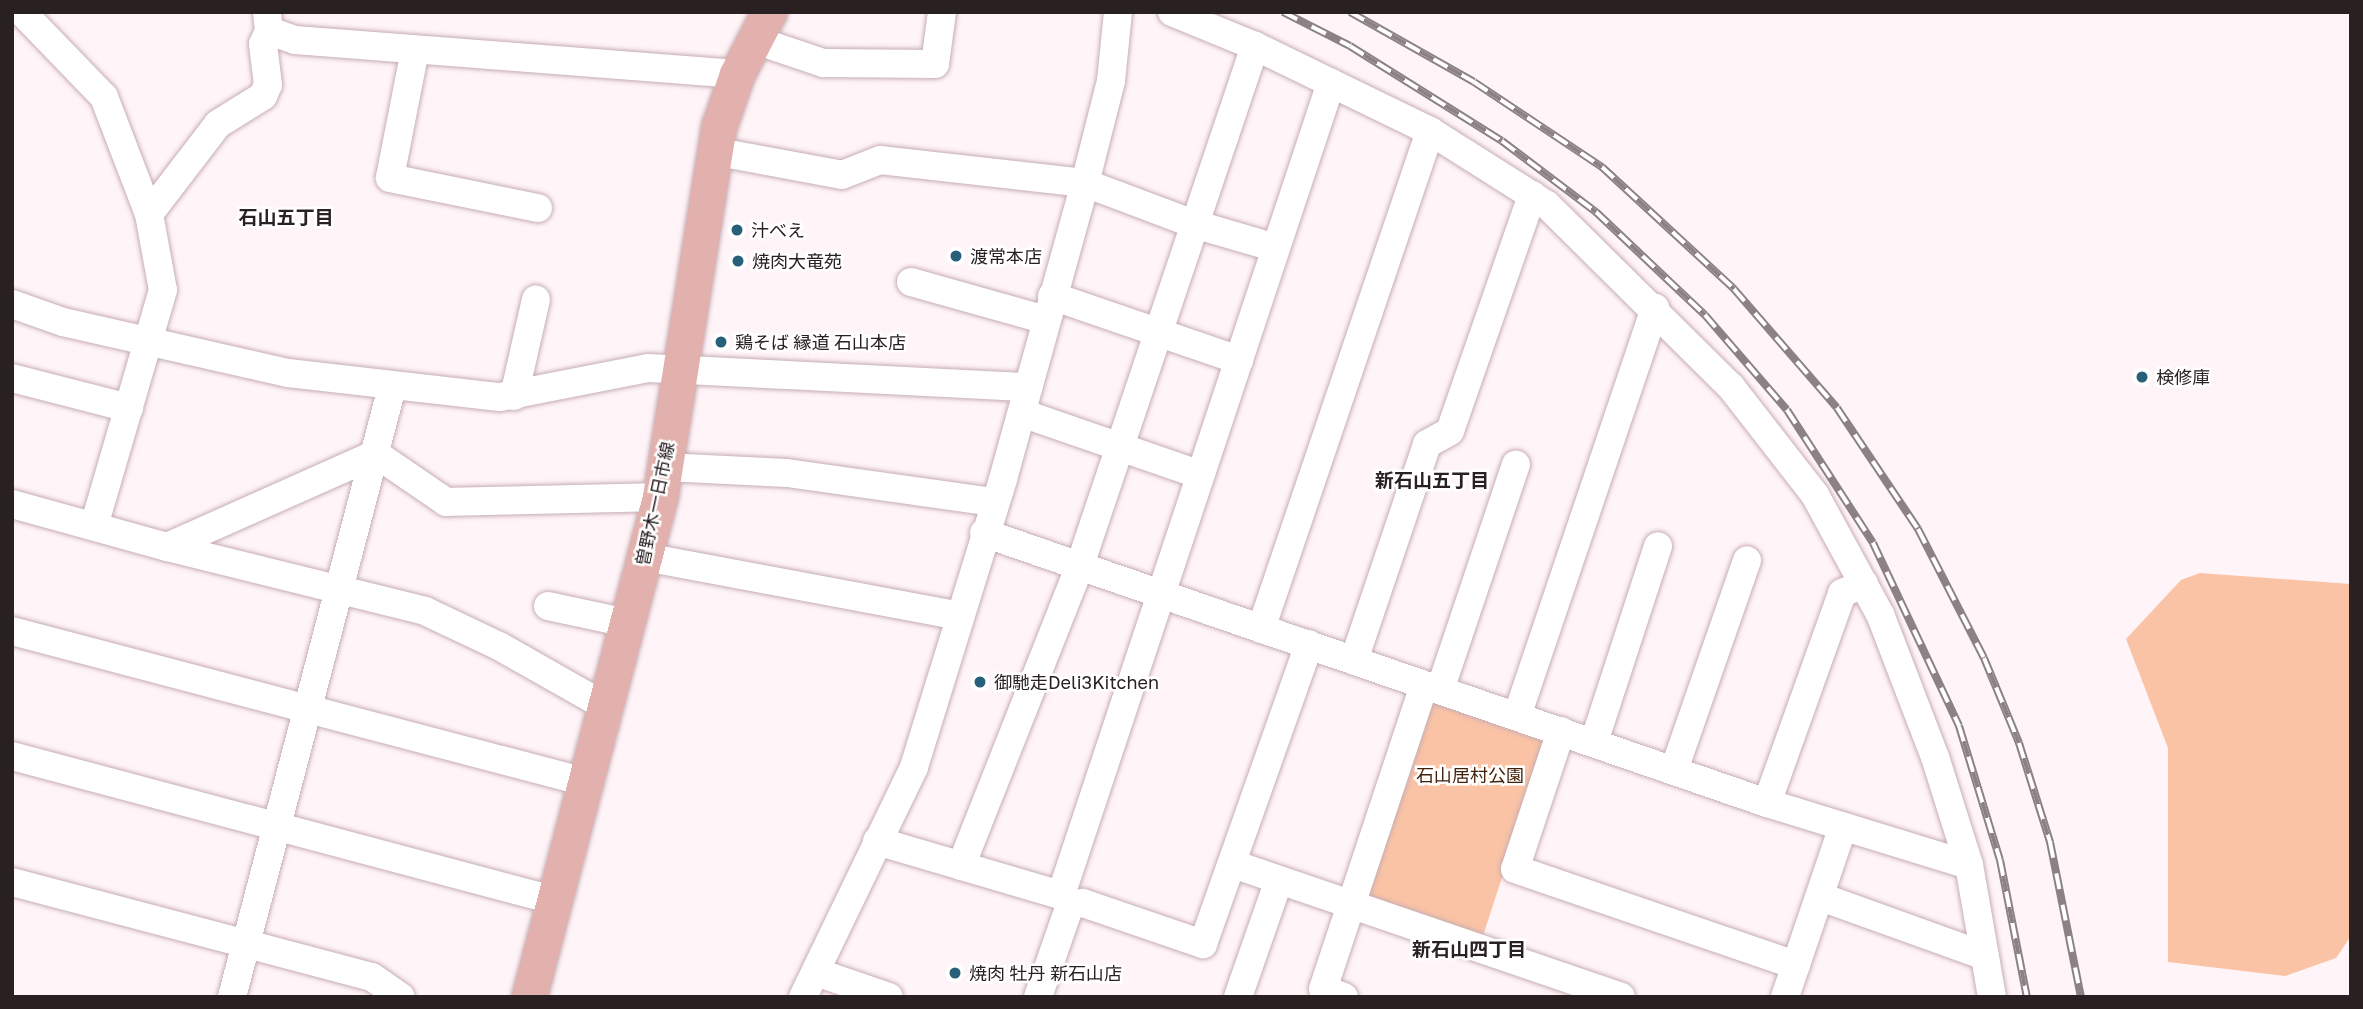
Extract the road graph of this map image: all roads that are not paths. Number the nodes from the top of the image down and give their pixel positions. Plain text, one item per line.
1 (22, 12) edge
2 (942, 12) edge
3 (1118, 12) edge
4 (1172, 12) edge
5 (268, 22) edge
6 (762, 26) edge
7 (1255, 46) junction
8 (415, 50) junction
9 (737, 74) junction
10 (1331, 83) junction
11 (1430, 131) junction
12 (713, 151) junction
13 (1085, 183) junction
14 (1532, 195) junction
15 (538, 208) dead end
16 (149, 214) junction
17 (1194, 224) junction
18 (1276, 248) junction
19 (911, 282) dead end
20 (536, 299) dead end
21 (12, 304) edge
22 (1049, 308) junction
23 (1655, 308) junction
24 (1160, 333) junction
25 (150, 339) junction
26 (1239, 360) junction
27 (681, 368) junction
28 (12, 378) edge
29 (392, 387) junction
30 (514, 396) junction
31 (1025, 400) junction
32 (129, 408) junction
33 (1118, 446) junction
34 (376, 454) junction
35 (1516, 464) dead end
36 (1201, 475) junction
37 (663, 482) junction
38 (994, 502) junction
39 (12, 504) edge
40 (94, 526) junction
41 (984, 533) junction
42 (1658, 546) dead end
43 (167, 547) junction
44 (645, 557) junction
45 (1747, 560) dead end
46 (1079, 568) junction
47 (1864, 584) junction
48 (339, 590) junction
49 (1161, 594) junction
50 (548, 606) dead end
51 (961, 616) junction
52 (627, 623) junction
53 (1261, 629) junction
54 (12, 631) edge
55 (1309, 644) junction
56 (1354, 660) junction
57 (1432, 688) junction
58 (605, 706) junction
59 (309, 707) junction
60 (1517, 716) junction
61 (1561, 731) junction
62 (1594, 742) junction
63 (12, 756) edge
64 (1674, 770) junction
65 (585, 782) junction
66 (1767, 803) junction
67 (275, 825) junction
68 (1843, 827) junction
69 (877, 841) junction
70 (1233, 864) junction
71 (1969, 865) junction
72 (961, 866) junction
73 (1279, 880) junction
74 (12, 883) edge
75 (1821, 897) junction
76 (554, 900) junction
77 (1066, 900) junction
78 (1353, 905) junction
79 (246, 944) junction
80 (1985, 956) junction
81 (1796, 965) junction
82 (809, 985) edge
83 (232, 997) edge
84 (401, 997) edge
85 (529, 997) edge
86 (888, 997) edge
87 (1038, 997) edge
88 (1238, 997) edge
89 (1344, 997) edge
90 (1621, 997) edge
91 (1785, 997) edge
92 (1992, 997) edge

1 - 16 street
2 - 6 street
3 - 13 street
4 - 7 street
5 - 8 street
5 - 16 street
6 - 9 main road, 曽野木一日市線
7 - 10 street
7 - 17 street
8 - 9 street
8 - 15 street
9 - 12 main road, 曽野木一日市線
10 - 11 street
10 - 18 street
11 - 14 street
11 - 53 street
12 - 13 street
12 - 27 main road, 曽野木一日市線
13 - 17 street
13 - 22 street
14 - 23 street
14 - 56 street
16 - 25 street
17 - 18 street
17 - 24 street
18 - 26 street
19 - 22 street
20 - 30 street
21 - 25 street
22 - 24 street
22 - 31 street
23 - 47 street
23 - 60 street
24 - 26 street
24 - 33 street
25 - 29 street
25 - 32 street
26 - 36 street
27 - 30 street
27 - 31 street
27 - 37 main road, 曽野木一日市線
28 - 32 street
29 - 30 street
29 - 34 street
31 - 33 street
31 - 38 street
32 - 40 street
33 - 36 street
33 - 46 street
34 - 37 street
34 - 43 street
34 - 48 street
35 - 57 street
36 - 49 street
37 - 38 street
37 - 44 main road, 曽野木一日市線
38 - 41 street
39 - 40 street
40 - 43 street
41 - 46 street
41 - 51 street
42 - 62 street
43 - 48 street
44 - 51 street
44 - 52 main road, 曽野木一日市線
45 - 64 street
46 - 49 street
46 - 72 street
47 - 66 street
47 - 71 street
48 - 58 street
48 - 59 street
49 - 53 street
49 - 77 street
50 - 52 street
51 - 69 street
52 - 58 main road, 曽野木一日市線
53 - 55 street
54 - 59 street
55 - 56 street
55 - 70 street
56 - 57 street
57 - 60 street
57 - 78 street
58 - 65 main road, 曽野木一日市線
59 - 65 street
59 - 67 street
60 - 61 street
61 - 62 street
61 - 81 street
62 - 64 street
63 - 67 street
64 - 66 street
65 - 76 main road, 曽野木一日市線
66 - 68 street
67 - 76 street
67 - 79 street
68 - 71 street
68 - 75 street
69 - 72 street
69 - 82 street
70 - 73 street
70 - 77 street
71 - 80 street
72 - 77 street
73 - 78 street
73 - 88 street
74 - 79 street
75 - 80 street
75 - 81 street
76 - 85 main road, 曽野木一日市線
77 - 87 street
78 - 89 street
78 - 90 street
79 - 83 street
79 - 84 street
80 - 92 street
81 - 91 street
82 - 86 street

